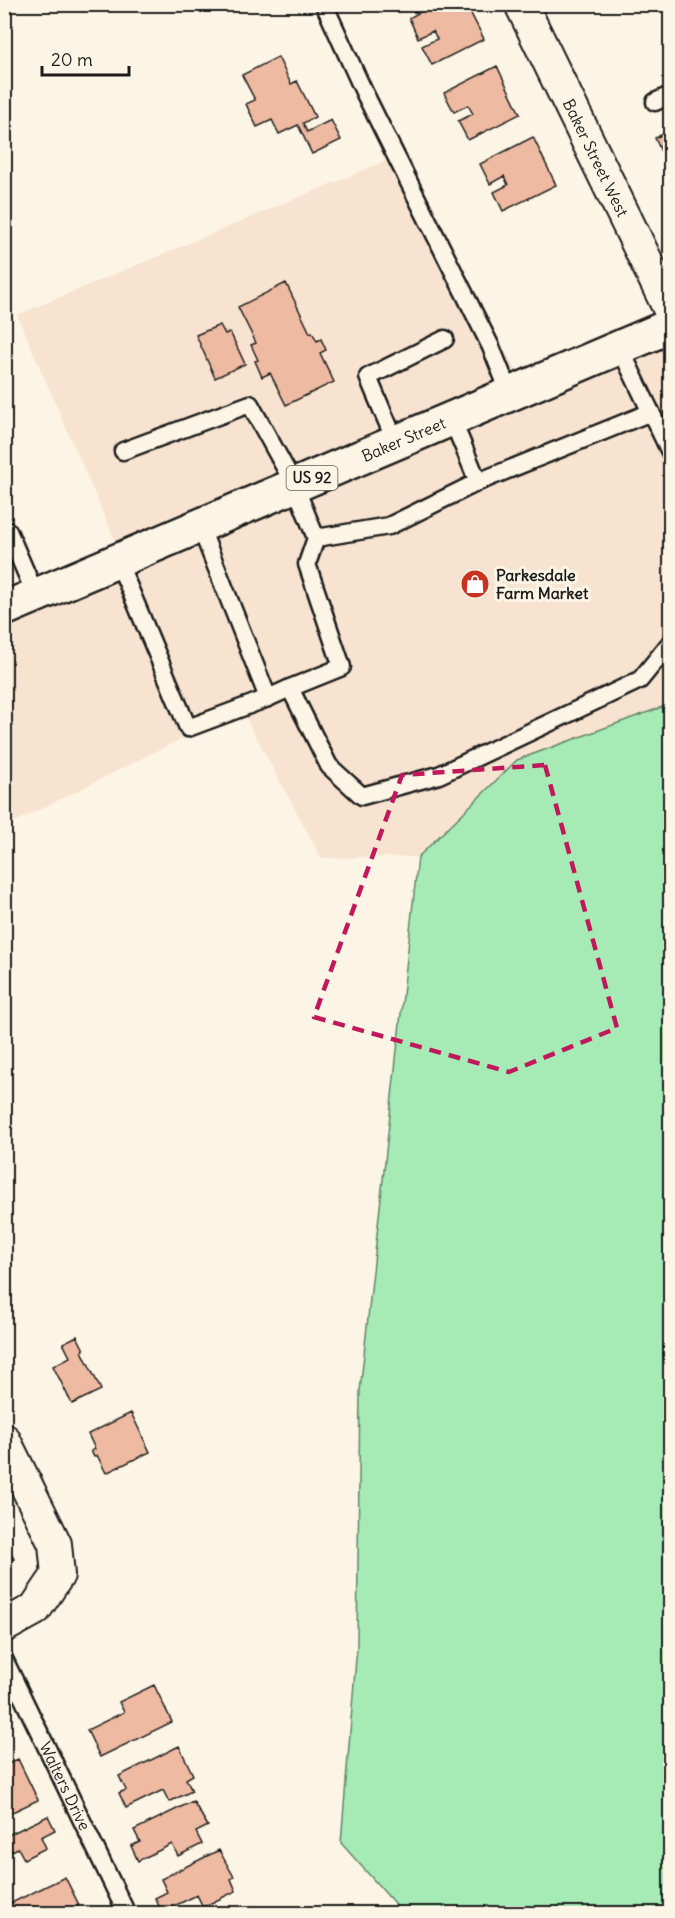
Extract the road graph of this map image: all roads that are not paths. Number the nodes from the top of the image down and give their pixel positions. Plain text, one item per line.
1 (324, 4) edge
2 (522, 4) edge
3 (670, 310) edge
4 (670, 326) edge
5 (445, 339) dead end
6 (620, 348) junction
7 (510, 394) junction
8 (651, 412) junction
9 (452, 419) junction
10 (396, 443) junction
11 (123, 451) dead end
12 (670, 452) edge
13 (477, 482) junction
14 (295, 486) junction
15 (200, 526) junction
16 (4, 533) edge
17 (316, 538) junction
18 (118, 561) junction
19 (36, 596) junction
20 (4, 609) edge
21 (670, 643) edge
22 (290, 688) junction
23 (268, 698) junction
24 (4, 1440) edge
25 (4, 1626) edge
26 (4, 1659) edge
27 (127, 1914) edge

1 - 7 lane
2 - 3 street, Baker Street West
4 - 6 main road, Baker Street / US 92
5 - 10 lane
6 - 7 main road, Baker Street / US 92
6 - 8 lane
7 - 9 main road, Baker Street / US 92
8 - 12 lane
8 - 13 lane
9 - 10 main road, Baker Street / US 92
9 - 13 lane
10 - 14 main road, Baker Street / US 92
11 - 14 lane
13 - 17 lane
14 - 15 main road, Baker Street / US 92
14 - 17 lane
15 - 18 main road, Baker Street / US 92
15 - 23 lane
16 - 19 lane
17 - 22 lane
18 - 19 main road, Baker Street / US 92
18 - 23 lane
19 - 20 main road, Baker Street / US 92
21 - 22 lane
22 - 23 lane
24 - 25 street
26 - 27 lane, Walters Drive

